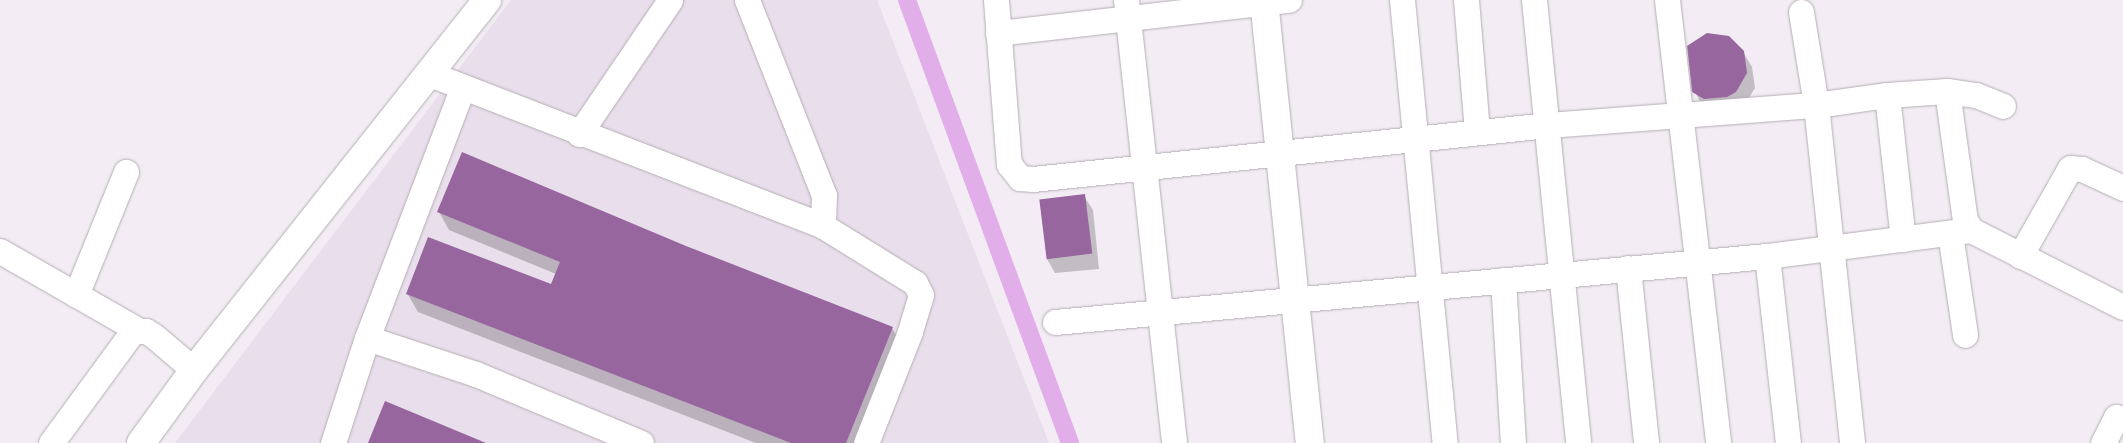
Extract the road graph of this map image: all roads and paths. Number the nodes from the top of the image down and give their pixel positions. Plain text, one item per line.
1 (487, 0) edge
2 (670, 0) edge
3 (747, 0) edge
4 (996, 0) edge
5 (1402, 0) edge
6 (1466, 0) edge
7 (1534, 0) edge
8 (1667, 0) edge
9 (1272, 1) edge
10 (1202, 4) edge
11 (1126, 8) edge
12 (1801, 12) dead end
13 (998, 33) junction
14 (430, 74) junction
15 (463, 87) junction
16 (1947, 91) junction
17 (1887, 95) junction
18 (1816, 105) junction
19 (2003, 106) dead end
20 (1681, 114) junction
21 (1548, 125) junction
22 (1477, 131) junction
23 (579, 134) junction
24 (1417, 137) junction
25 (1280, 153) junction
26 (1142, 166) junction
27 (126, 172) dead end
28 (2123, 188) edge
29 (823, 226) junction
30 (1961, 232) junction
31 (1903, 239) junction
32 (1833, 249) junction
33 (0, 251) edge
34 (1767, 256) junction
35 (2020, 256) junction
36 (1698, 262) junction
37 (1628, 268) junction
38 (1560, 275) junction
39 (1503, 280) junction
40 (1430, 287) junction
41 (76, 294) junction
42 (1295, 298) junction
43 (2123, 307) edge
44 (1158, 311) junction
45 (1055, 322) dead end
46 (138, 330) junction
47 (1965, 335) dead end
48 (367, 338) junction
49 (194, 370) junction
50 (2121, 413) edge
51 (51, 443) edge
52 (141, 443) edge
53 (333, 443) edge
54 (641, 443) edge
55 (866, 443) edge
56 (1174, 443) edge
57 (1310, 443) edge
58 (1445, 443) edge
59 (1513, 443) edge
60 (1578, 443) edge
61 (1646, 443) edge
62 (1718, 443) edge
63 (1788, 443) edge
64 (1852, 443) edge
65 (2103, 443) edge

1 - 14 main road
2 - 23 street
3 - 29 street
4 - 13 street
5 - 24 street
6 - 22 street
7 - 21 street
8 - 20 street
9 - 10 street
9 - 25 main road
10 - 11 street
11 - 13 street
11 - 26 street
12 - 18 street
13 - 26 street
14 - 15 street
14 - 49 main road
15 - 23 street
15 - 48 street
16 - 17 street
16 - 19 street
16 - 30 street
17 - 18 street
17 - 31 street
18 - 20 street
18 - 32 street
20 - 21 street
20 - 36 street
21 - 22 street
21 - 38 street
22 - 24 street
23 - 29 street
24 - 25 street
24 - 40 street
25 - 26 street
25 - 42 main road
26 - 44 street
27 - 41 street
28 - 35 street
29 - 55 street
30 - 31 street
30 - 35 street
30 - 47 street
31 - 32 street
32 - 34 street
32 - 64 street
33 - 41 street
34 - 36 street
34 - 63 street
35 - 43 street
36 - 37 street
36 - 62 street
37 - 38 street
37 - 61 street
38 - 39 street
38 - 60 street
39 - 40 street
39 - 59 street
40 - 42 street
40 - 58 street
41 - 46 street
42 - 44 street
42 - 57 main road
44 - 45 street
44 - 56 street
46 - 49 street
46 - 51 street
48 - 53 street
48 - 54 street
49 - 52 main road
50 - 65 street

